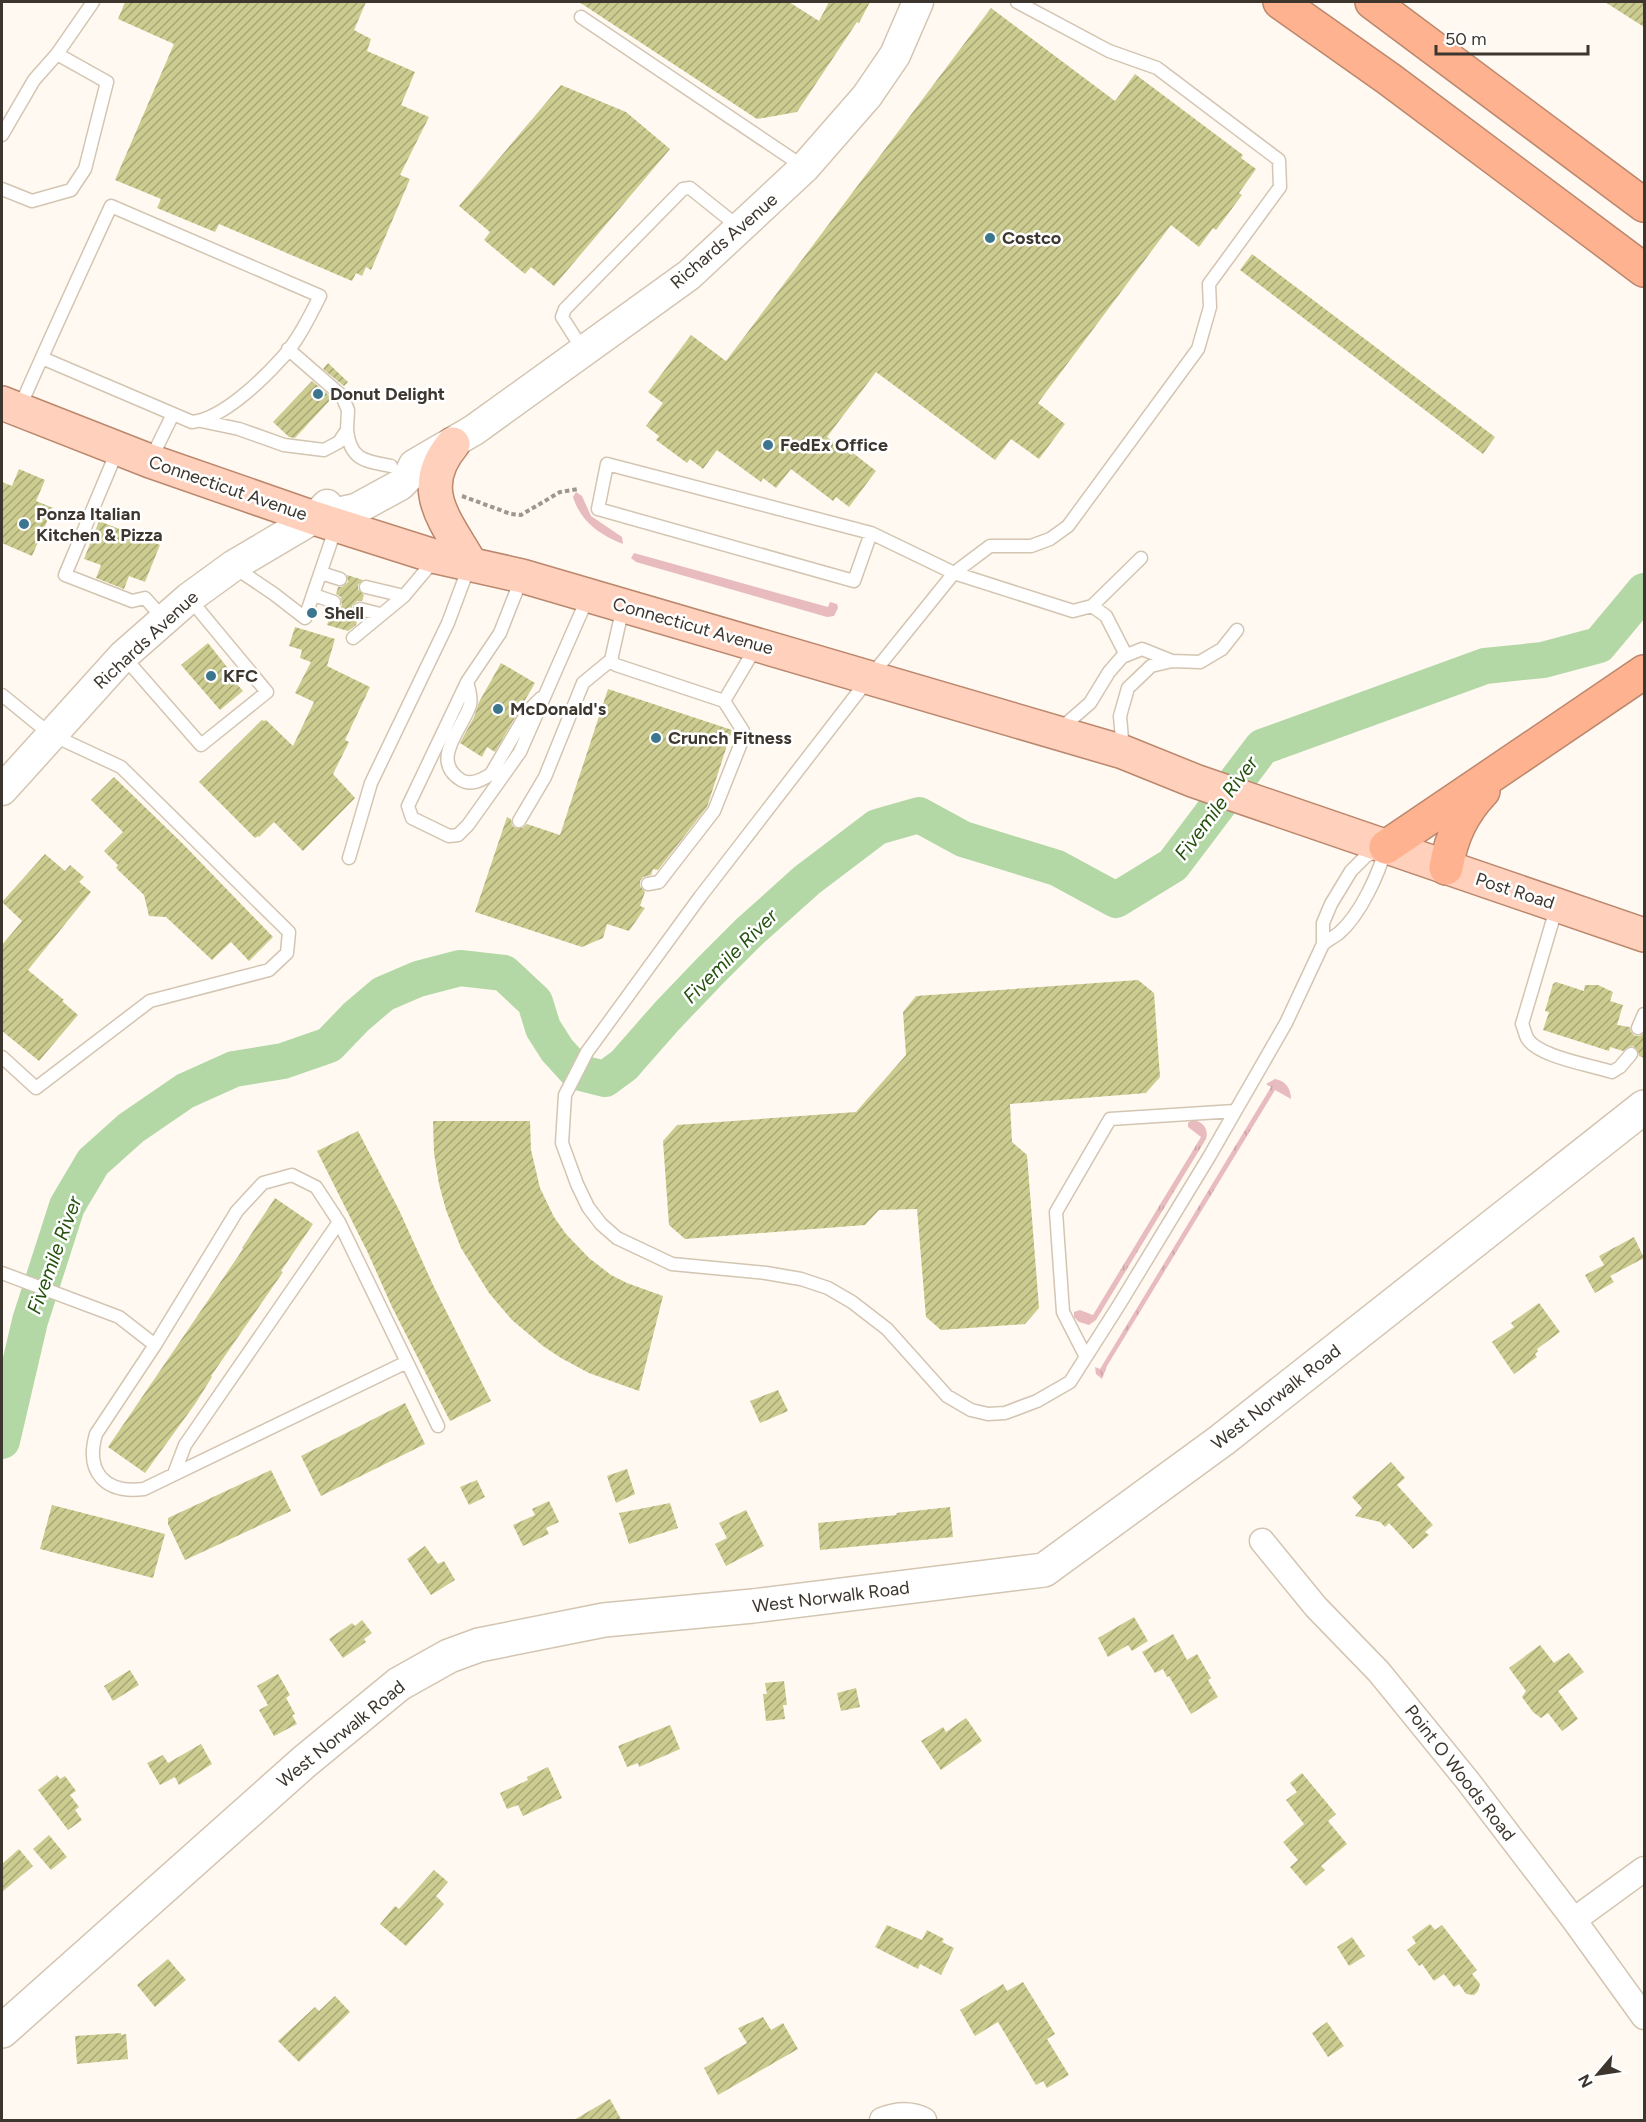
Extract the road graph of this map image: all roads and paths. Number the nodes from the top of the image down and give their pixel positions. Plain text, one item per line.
1 (93, 2) edge
2 (918, 2) edge
3 (1017, 2) edge
4 (1280, 2) edge
5 (1372, 2) edge
6 (582, 17) dead end
7 (57, 54) junction
8 (2, 135) edge
9 (805, 167) junction
10 (2, 189) edge
11 (1644, 205) edge
12 (741, 228) junction
13 (1644, 270) edge
14 (288, 349) junction
15 (583, 350) junction
16 (42, 358) junction
17 (10, 407) edge
18 (173, 414) junction
19 (201, 422) junction
20 (347, 430) junction
21 (453, 444) junction
22 (118, 448) junction
23 (150, 461) junction
24 (402, 466) junction
25 (578, 489) dead end
26 (452, 492) dead end
27 (326, 521) junction
28 (871, 533) junction
29 (437, 557) junction
30 (1142, 558) dead end
31 (470, 563) junction
32 (233, 566) junction
33 (321, 573) junction
34 (954, 573) junction
35 (522, 576) junction
36 (340, 579) dead end
37 (366, 587) dead end
38 (314, 595) junction
39 (404, 596) junction
40 (588, 596) junction
41 (189, 598) junction
42 (334, 602) dead end
43 (623, 606) junction
44 (1092, 606) junction
45 (360, 609) dead end
46 (380, 614) junction
47 (164, 620) junction
48 (1237, 630) dead end
49 (353, 638) dead end
50 (757, 645) junction
51 (1126, 655) junction
52 (123, 656) junction
53 (611, 660) junction
54 (1172, 661) junction
55 (1644, 672) edge
56 (870, 678) junction
57 (467, 682) junction
58 (546, 693) junction
59 (2, 695) edge
60 (724, 701) junction
61 (1056, 732) junction
62 (50, 734) junction
63 (1529, 749) junction
64 (1123, 752) junction
65 (2, 790) edge
66 (519, 821) dead end
67 (1386, 847) junction
68 (349, 858) dead end
69 (1446, 868) junction
70 (648, 884) dead end
71 (1557, 905) junction
72 (1644, 935) edge
73 (1323, 944) junction
74 (1644, 1014) edge
75 (1638, 1028) dead end
76 (1631, 1054) dead end
77 (2, 1056) edge
78 (1644, 1107) edge
79 (1235, 1111) junction
80 (339, 1222) junction
81 (3, 1273) edge
82 (155, 1345) junction
83 (1086, 1357) junction
84 (406, 1362) junction
85 (438, 1426) dead end
86 (174, 1474) junction
87 (1262, 1541) dead end
88 (1644, 1869) edge
89 (1574, 1920) junction
90 (1644, 2017) edge
91 (2, 2031) edge
92 (882, 2121) edge
93 (924, 2121) edge

1 - 7 lane
2 - 9 street, Richards Avenue
3 - 34 lane
4 - 13 highway
5 - 11 highway
6 - 9 lane
7 - 8 lane
7 - 10 lane
9 - 12 street, Richards Avenue
12 - 15 street, Richards Avenue
12 - 15 lane
14 - 16 lane
14 - 19 lane
14 - 20 lane
15 - 21 street, Richards Avenue
16 - 17 lane
16 - 18 lane
17 - 22 main road, Connecticut Avenue
18 - 19 lane
18 - 23 lane
19 - 20 lane
20 - 24 lane
21 - 24 street, Richards Avenue
21 - 31 main road
22 - 23 main road, Connecticut Avenue
22 - 47 lane
23 - 27 main road, Connecticut Avenue
24 - 27 street, Richards Avenue
25 - 26 path
27 - 29 main road, Connecticut Avenue
27 - 32 street, Richards Avenue
27 - 33 lane
28 - 28 lane
28 - 34 lane
29 - 31 main road, Connecticut Avenue
29 - 39 lane
30 - 44 lane
31 - 35 main road, Connecticut Avenue
31 - 68 lane
32 - 38 lane
32 - 41 street, Richards Avenue
33 - 36 lane
33 - 38 lane
34 - 44 lane
34 - 56 lane
35 - 40 main road, Connecticut Avenue
35 - 57 lane
37 - 39 lane
38 - 42 lane
39 - 46 lane
40 - 43 main road, Connecticut Avenue
40 - 58 lane
41 - 47 street, Richards Avenue
41 - 52 lane
43 - 50 main road, Connecticut Avenue
43 - 53 lane
44 - 51 lane
45 - 46 lane
46 - 49 lane
47 - 52 street, Richards Avenue
48 - 54 lane
50 - 56 main road, Connecticut Avenue
50 - 60 lane
51 - 54 lane
51 - 61 lane
52 - 62 street, Richards Avenue
53 - 60 lane
53 - 66 lane
54 - 64 lane
55 - 63 highway
56 - 61 main road, Connecticut Avenue
56 - 83 lane
57 - 58 lane
57 - 58 lane
59 - 62 lane
60 - 70 lane
61 - 64 main road, Connecticut Avenue
62 - 65 street, Richards Avenue
62 - 77 lane
63 - 67 highway
63 - 69 highway
64 - 67 main road, Connecticut Avenue
67 - 69 main road, Post Road
67 - 73 lane
67 - 73 lane
69 - 71 main road, Post Road
71 - 72 main road, Post Road
71 - 76 lane
73 - 79 lane
74 - 75 lane
78 - 91 main road, West Norwalk Road
79 - 83 lane
79 - 83 lane
80 - 82 lane
80 - 84 lane
80 - 86 lane
81 - 82 lane
82 - 86 lane
84 - 85 lane
84 - 86 lane
87 - 89 street, Point O Woods Road
88 - 89 street
89 - 90 street, Point O Woods Road
92 - 93 street

